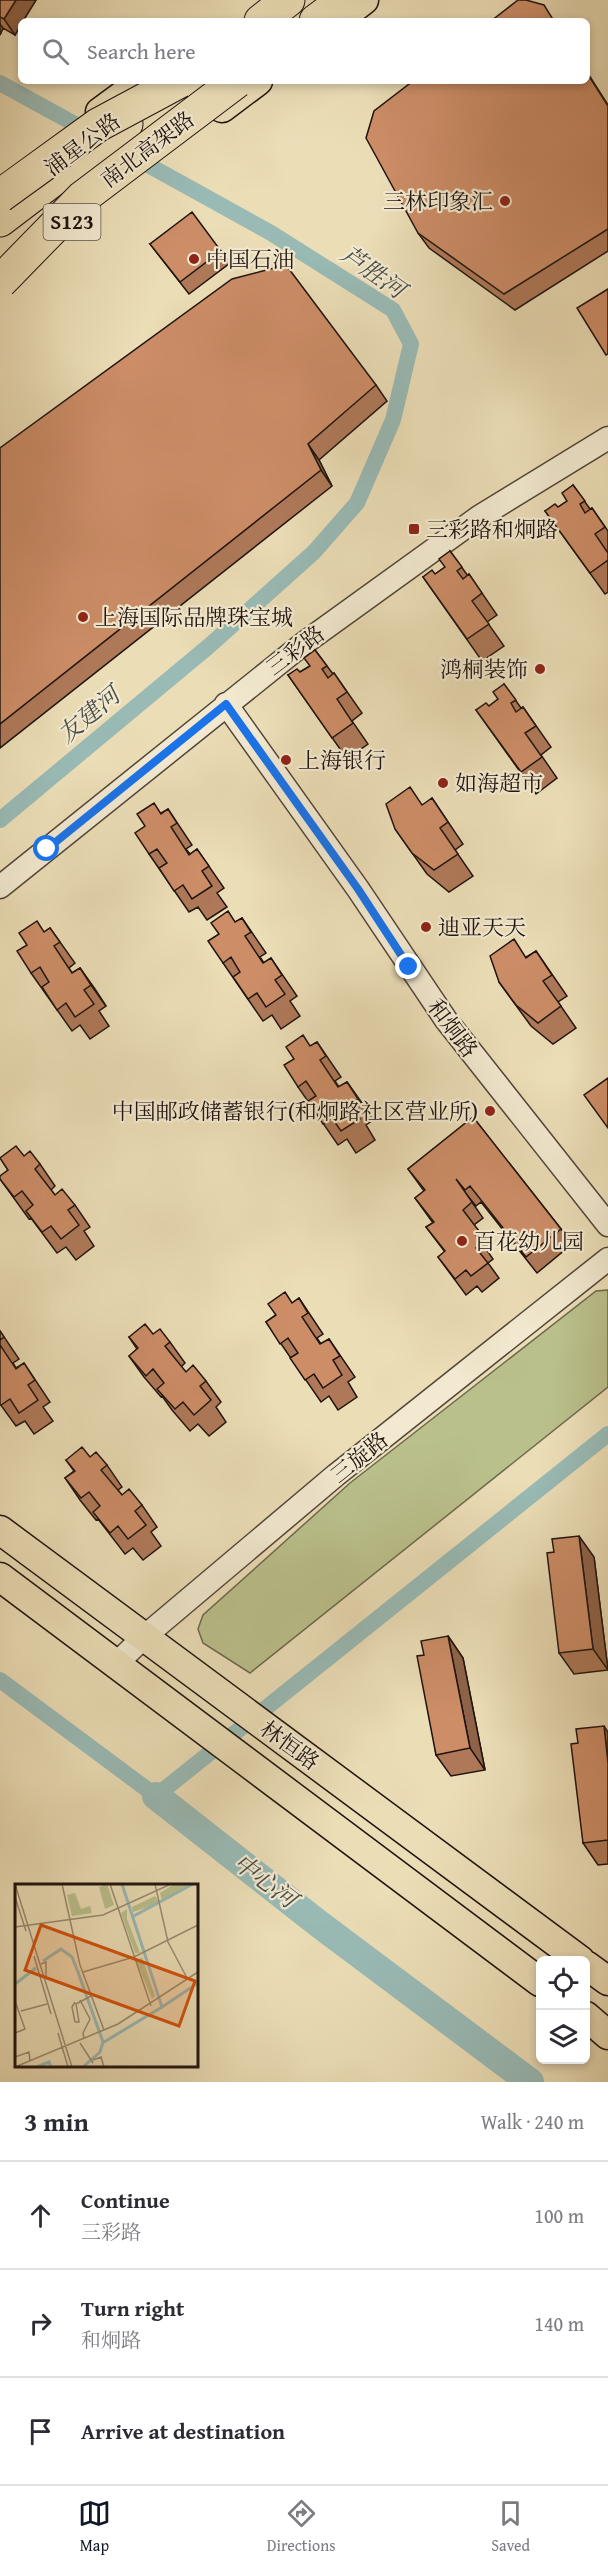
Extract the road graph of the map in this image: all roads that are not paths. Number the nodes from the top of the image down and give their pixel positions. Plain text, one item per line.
1 (270, 0) edge
2 (288, 0) edge
3 (344, 0) edge
4 (364, 0) edge
5 (247, 18) edge
6 (265, 18) edge
7 (320, 18) edge
8 (341, 18) edge
9 (139, 84) edge
10 (159, 84) edge
11 (175, 84) edge
12 (177, 84) edge
13 (233, 84) edge
14 (254, 84) edge
15 (116, 109) junction
16 (58, 153) junction
17 (0, 187) edge
18 (0, 196) edge
19 (82, 198) junction
20 (0, 207) edge
21 (0, 220) edge
22 (0, 262) edge
23 (0, 276) edge
24 (0, 282) edge
25 (608, 438) edge
26 (226, 704) junction
27 (0, 887) edge
28 (608, 1225) edge
29 (608, 1259) edge
30 (0, 1530) edge
31 (0, 1577) edge
32 (144, 1637) junction
33 (116, 1664) junction
34 (575, 1956) edge
35 (590, 1968) edge
36 (536, 1979) edge
37 (608, 1981) edge
38 (590, 2020) edge
39 (608, 2036) edge

1 - 5 main road
2 - 6 highway
3 - 7 highway
4 - 8 main road
9 - 15 main road, 浦星公路
10 - 15 main road, 浦星公路
11 - 18 highway, bridge
12 - 21 highway, 南北高架路, bridge
13 - 19 highway, 南北高架路, bridge
14 - 23 main road, S123
15 - 16 main road, 浦星公路
16 - 17 main road, 浦星公路
16 - 20 main road, 浦星公路 / S123
19 - 22 highway, 南北高架路, bridge
19 - 24 highway, bridge
25 - 26 street, 三彩路
26 - 27 street, 三彩路
26 - 28 street, 和炯路
29 - 32 street, 三旋路
30 - 32 main road, 林恒路
31 - 33 main road, 林恒路
32 - 33 street, 三旋路
32 - 34 main road, 林恒路
33 - 36 main road, 林恒路
35 - 37 main road
38 - 39 main road

